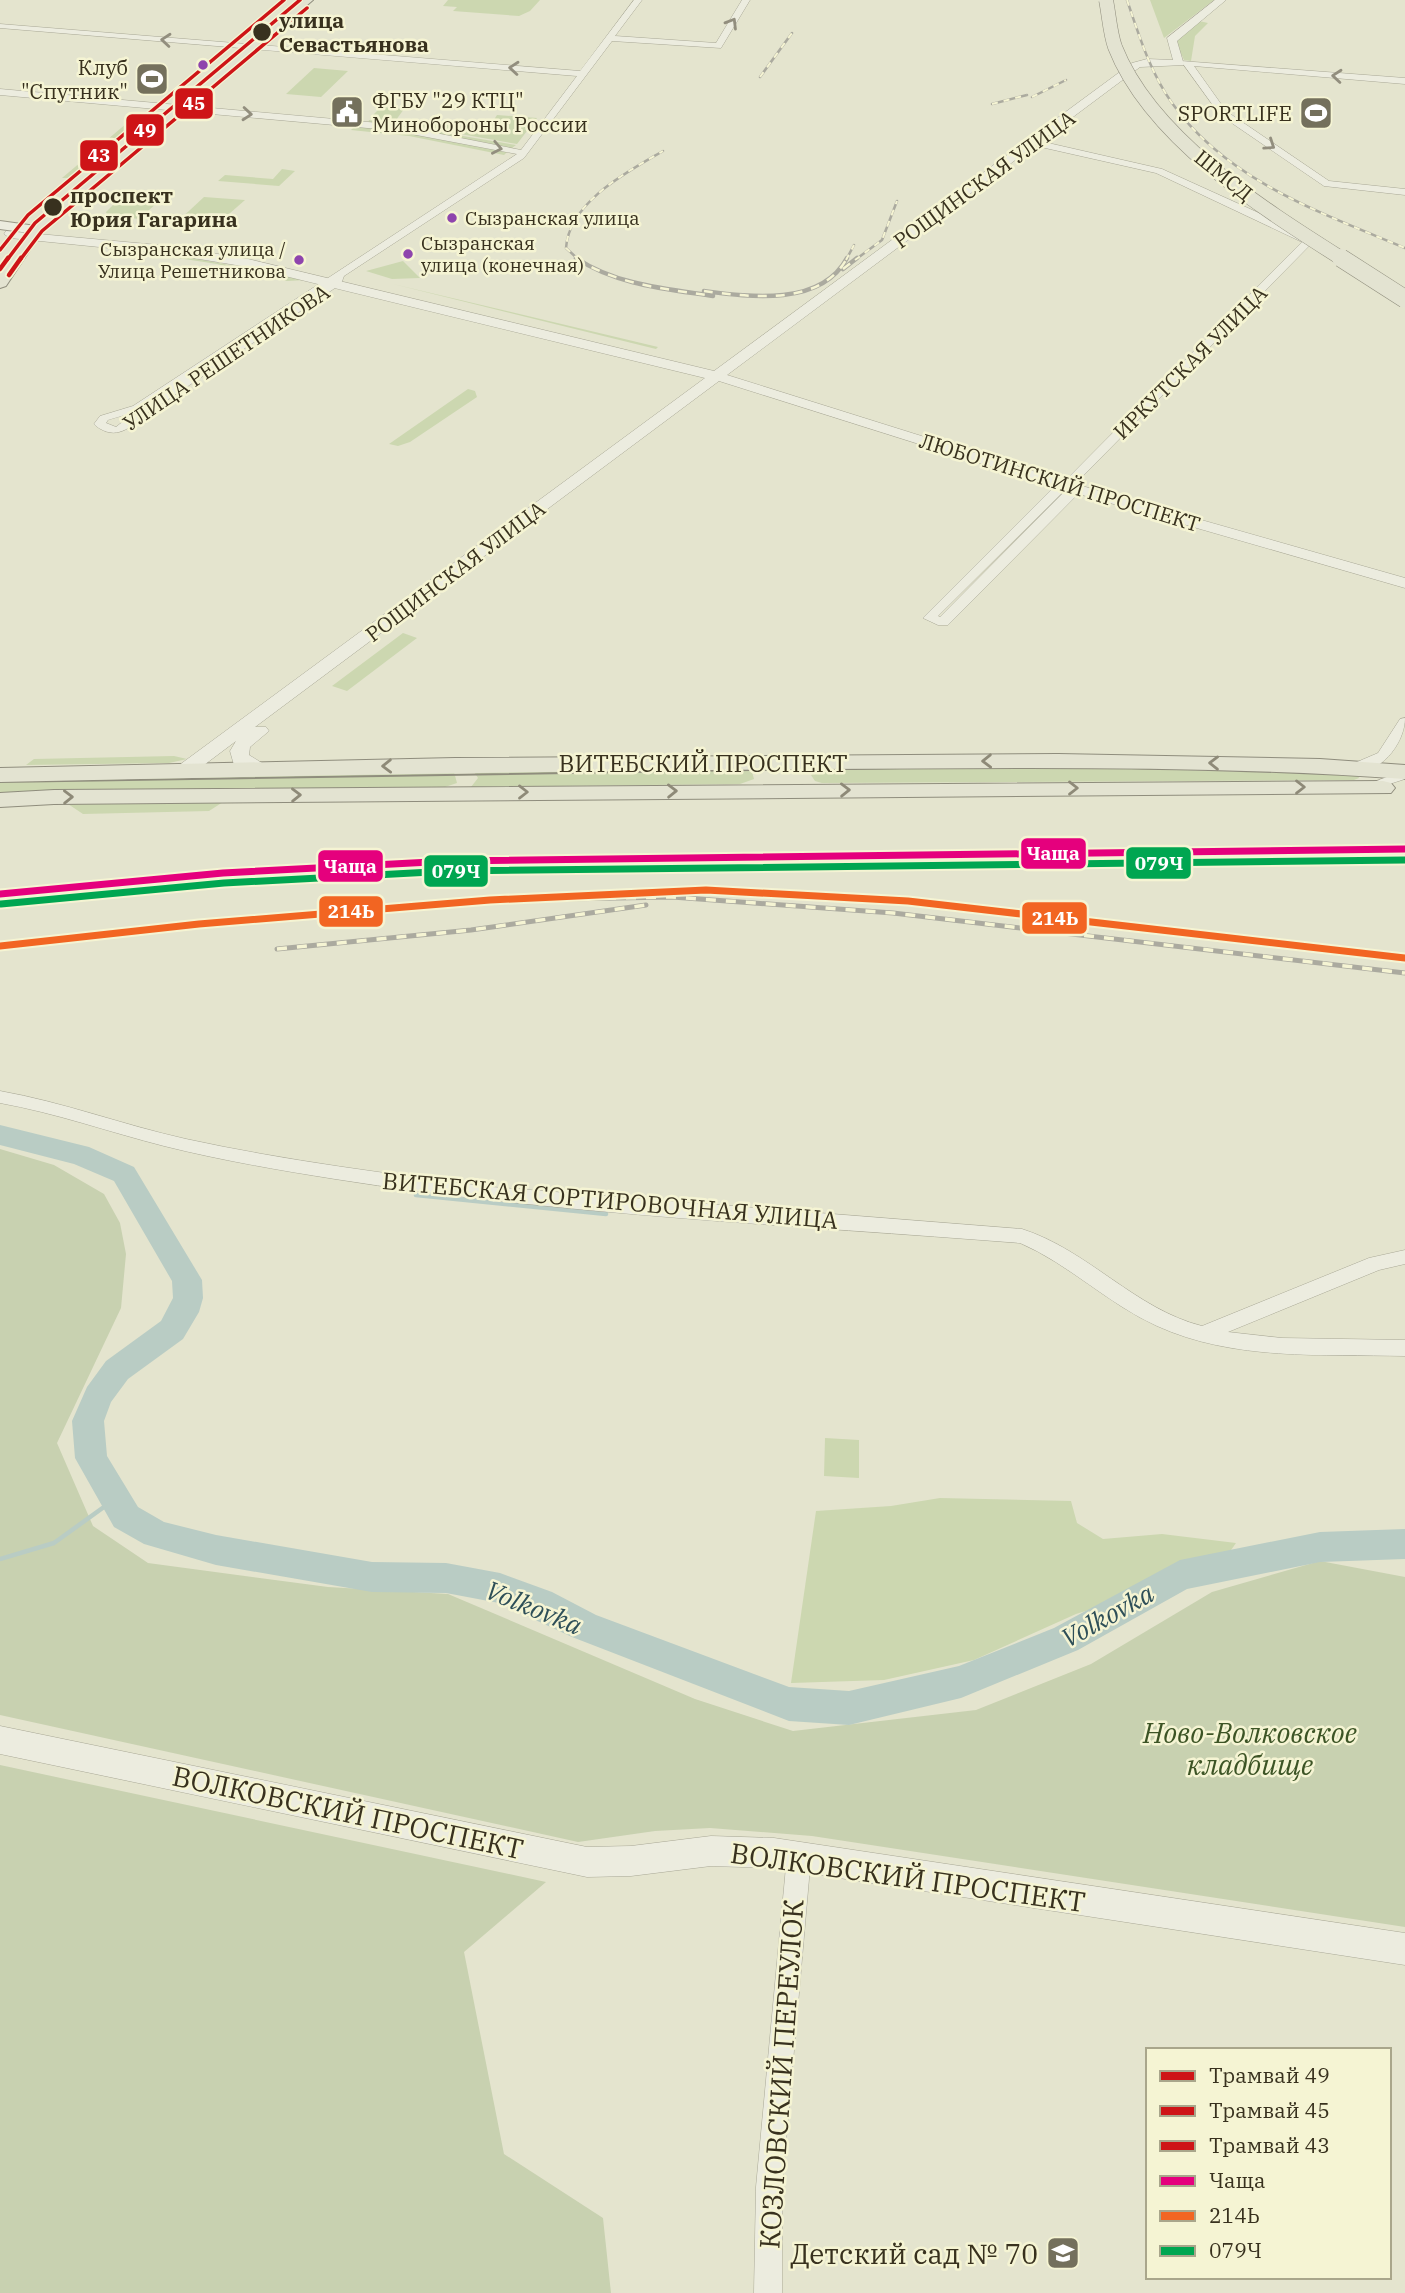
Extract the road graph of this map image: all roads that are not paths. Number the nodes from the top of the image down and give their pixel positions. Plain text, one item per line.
1 (290, 0) edge
2 (307, 0) edge
3 (638, 0) edge
4 (746, 0) edge
5 (1108, 0) edge
6 (1221, 0) edge
7 (0, 26) edge
8 (610, 38) junction
9 (234, 46) junction
10 (253, 46) junction
11 (1184, 63) junction
12 (582, 74) junction
13 (1405, 81) edge
14 (0, 92) edge
15 (161, 107) junction
16 (180, 108) junction
17 (1035, 143) junction
18 (524, 153) junction
19 (1405, 192) edge
20 (15, 231) edge
21 (0, 247) edge
22 (335, 279) junction
23 (0, 283) edge
24 (1405, 283) edge
25 (1405, 299) edge
26 (722, 376) junction
27 (1070, 485) junction
28 (1405, 577) edge
29 (1405, 583) edge
30 (1405, 722) edge
31 (750, 763) junction
32 (814, 763) junction
33 (455, 765) junction
34 (261, 768) junction
35 (185, 770) junction
36 (1405, 773) edge
37 (0, 775) edge
38 (1361, 777) junction
39 (1405, 789) edge
40 (752, 790) junction
41 (813, 790) junction
42 (454, 793) junction
43 (0, 800) edge
44 (0, 1097) edge
45 (1405, 1257) edge
46 (1203, 1334) junction
47 (1405, 1348) edge
48 (0, 1740) edge
49 (799, 1856) junction
50 (1405, 1949) edge
51 (768, 2293) edge

1 - 9 main road
2 - 10 main road
3 - 8 street, УЛИЦА РЕШЕТНИКОВА
8 -> 4 street
5 - 24 main road, ШМСД, bridge
5 - 25 main road, ШМСД, bridge
6 - 11 street
9 -> 7 street
8 - 12 street, УЛИЦА РЕШЕТНИКОВА
9 - 10 street
9 - 15 main road
12 -> 10 street
10 - 16 main road
13 -> 11 street
11 - 17 street, РОЩИНСКАЯ УЛИЦА
11 -> 19 street
12 - 18 street, УЛИЦА РЕШЕТНИКОВА
14 - 15 street
15 - 16 street
15 - 20 main road
16 -> 18 street
16 - 20 main road
17 - 26 street, РОЩИНСКАЯ УЛИЦА
17 - 27 street, ИРКУТСКАЯ УЛИЦА
18 - 22 street, УЛИЦА РЕШЕТНИКОВА
20 - 21 main road
20 - 22 street
20 - 23 main road
22 - 22 street, УЛИЦА РЕШЕТНИКОВА
22 - 26 street
26 - 27 street, ЛЮБОТИНСКИЙ ПРОСПЕКТ
26 - 34 street, РОЩИНСКАЯ УЛИЦА
26 - 35 street, РОЩИНСКАЯ УЛИЦА
27 - 27 street, ИРКУТСКАЯ УЛИЦА
27 - 28 street, ЛЮБОТИНСКИЙ ПРОСПЕКТ
27 - 29 street, ЛЮБОТИНСКИЙ ПРОСПЕКТ
30 - 38 street
31 - 32 main road, ВИТЕБСКИЙ ПРОСПЕКТ
31 - 33 main road, ВИТЕБСКИЙ ПРОСПЕКТ
31 - 40 main road
38 -> 32 main road, ВИТЕБСКИЙ ПРОСПЕКТ
32 - 41 main road
33 -> 34 main road, ВИТЕБСКИЙ ПРОСПЕКТ
33 - 42 main road
34 - 35 main road, ВИТЕБСКИЙ ПРОСПЕКТ
35 - 37 main road, ВИТЕБСКИЙ ПРОСПЕКТ
36 - 38 main road, ВИТЕБСКИЙ ПРОСПЕКТ
38 - 39 main road, ВИТЕБСКИЙ ПРОСПЕКТ
41 -> 38 main road, ВИТЕБСКИЙ ПРОСПЕКТ
40 - 41 main road, ВИТЕБСКИЙ ПРОСПЕКТ
42 -> 40 main road, ВИТЕБСКИЙ ПРОСПЕКТ
43 -> 42 main road, ВИТЕБСКИЙ ПРОСПЕКТ
44 - 46 street, ВИТЕБСКАЯ СОРТИРОВОЧНАЯ УЛИЦА
45 - 46 street
46 - 47 street, ВИТЕБСКАЯ СОРТИРОВОЧНАЯ УЛИЦА
48 - 49 street, ВОЛКОВСКИЙ ПРОСПЕКТ
49 - 50 street, ВОЛКОВСКИЙ ПРОСПЕКТ
49 - 51 street, КОЗЛОВСКИЙ ПЕРЕУЛОК

